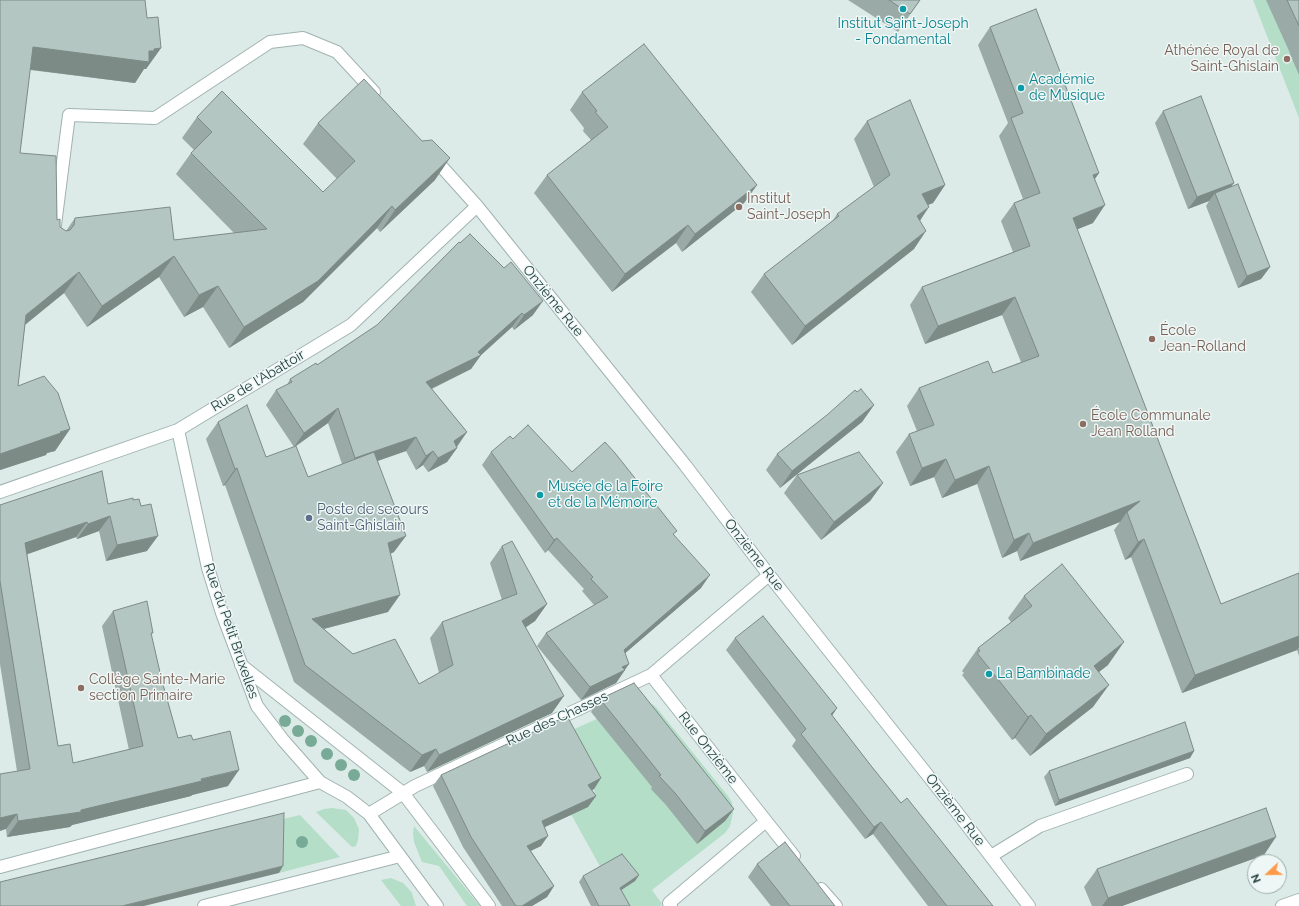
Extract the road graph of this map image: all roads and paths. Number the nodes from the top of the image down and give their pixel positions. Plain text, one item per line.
1 (379, 98) edge
2 (426, 150) edge
3 (477, 206) junction
4 (53, 237) edge
5 (178, 430) junction
6 (0, 492) edge
7 (769, 575) junction
8 (241, 664) junction
9 (651, 675) junction
10 (1187, 774) dead end
11 (320, 782) junction
12 (403, 793) junction
13 (369, 814) junction
14 (766, 821) junction
15 (400, 856) junction
16 (991, 856) junction
17 (801, 864) edge
18 (0, 867) edge
19 (816, 882) edge
20 (1299, 900) edge
21 (204, 906) edge
22 (438, 906) edge
23 (489, 906) edge
24 (671, 906) edge
25 (836, 906) edge
26 (1029, 906) edge
27 (1282, 906) edge

1 - 4 street
2 - 3 street, Onzième Rue
3 - 5 street, Rue de l'Abattoir
3 - 7 street, Onzième Rue
5 - 6 street, Rue de l'Abattoir
5 - 8 street, Rue du Petit Bruxelles
7 - 9 street, Rue des Chasses
7 - 16 street, Onzième Rue
8 - 11 street, Rue du Petit Bruxelles
8 - 12 street
9 - 12 street, Rue des Chasses
9 - 14 street, Rue Onzième
10 - 16 street
11 - 13 street, Rue du Petit Bruxelles
11 - 18 street
12 - 13 street, Rue des Chasses
12 - 23 street
13 - 15 street, Rue du Petit Bruxelles
14 - 17 street, Rue Onzième
14 - 24 street
15 - 21 street
15 - 22 street, Rue du Petit Bruxelles
16 - 26 street, Onzième Rue
19 - 25 street
20 - 27 street

